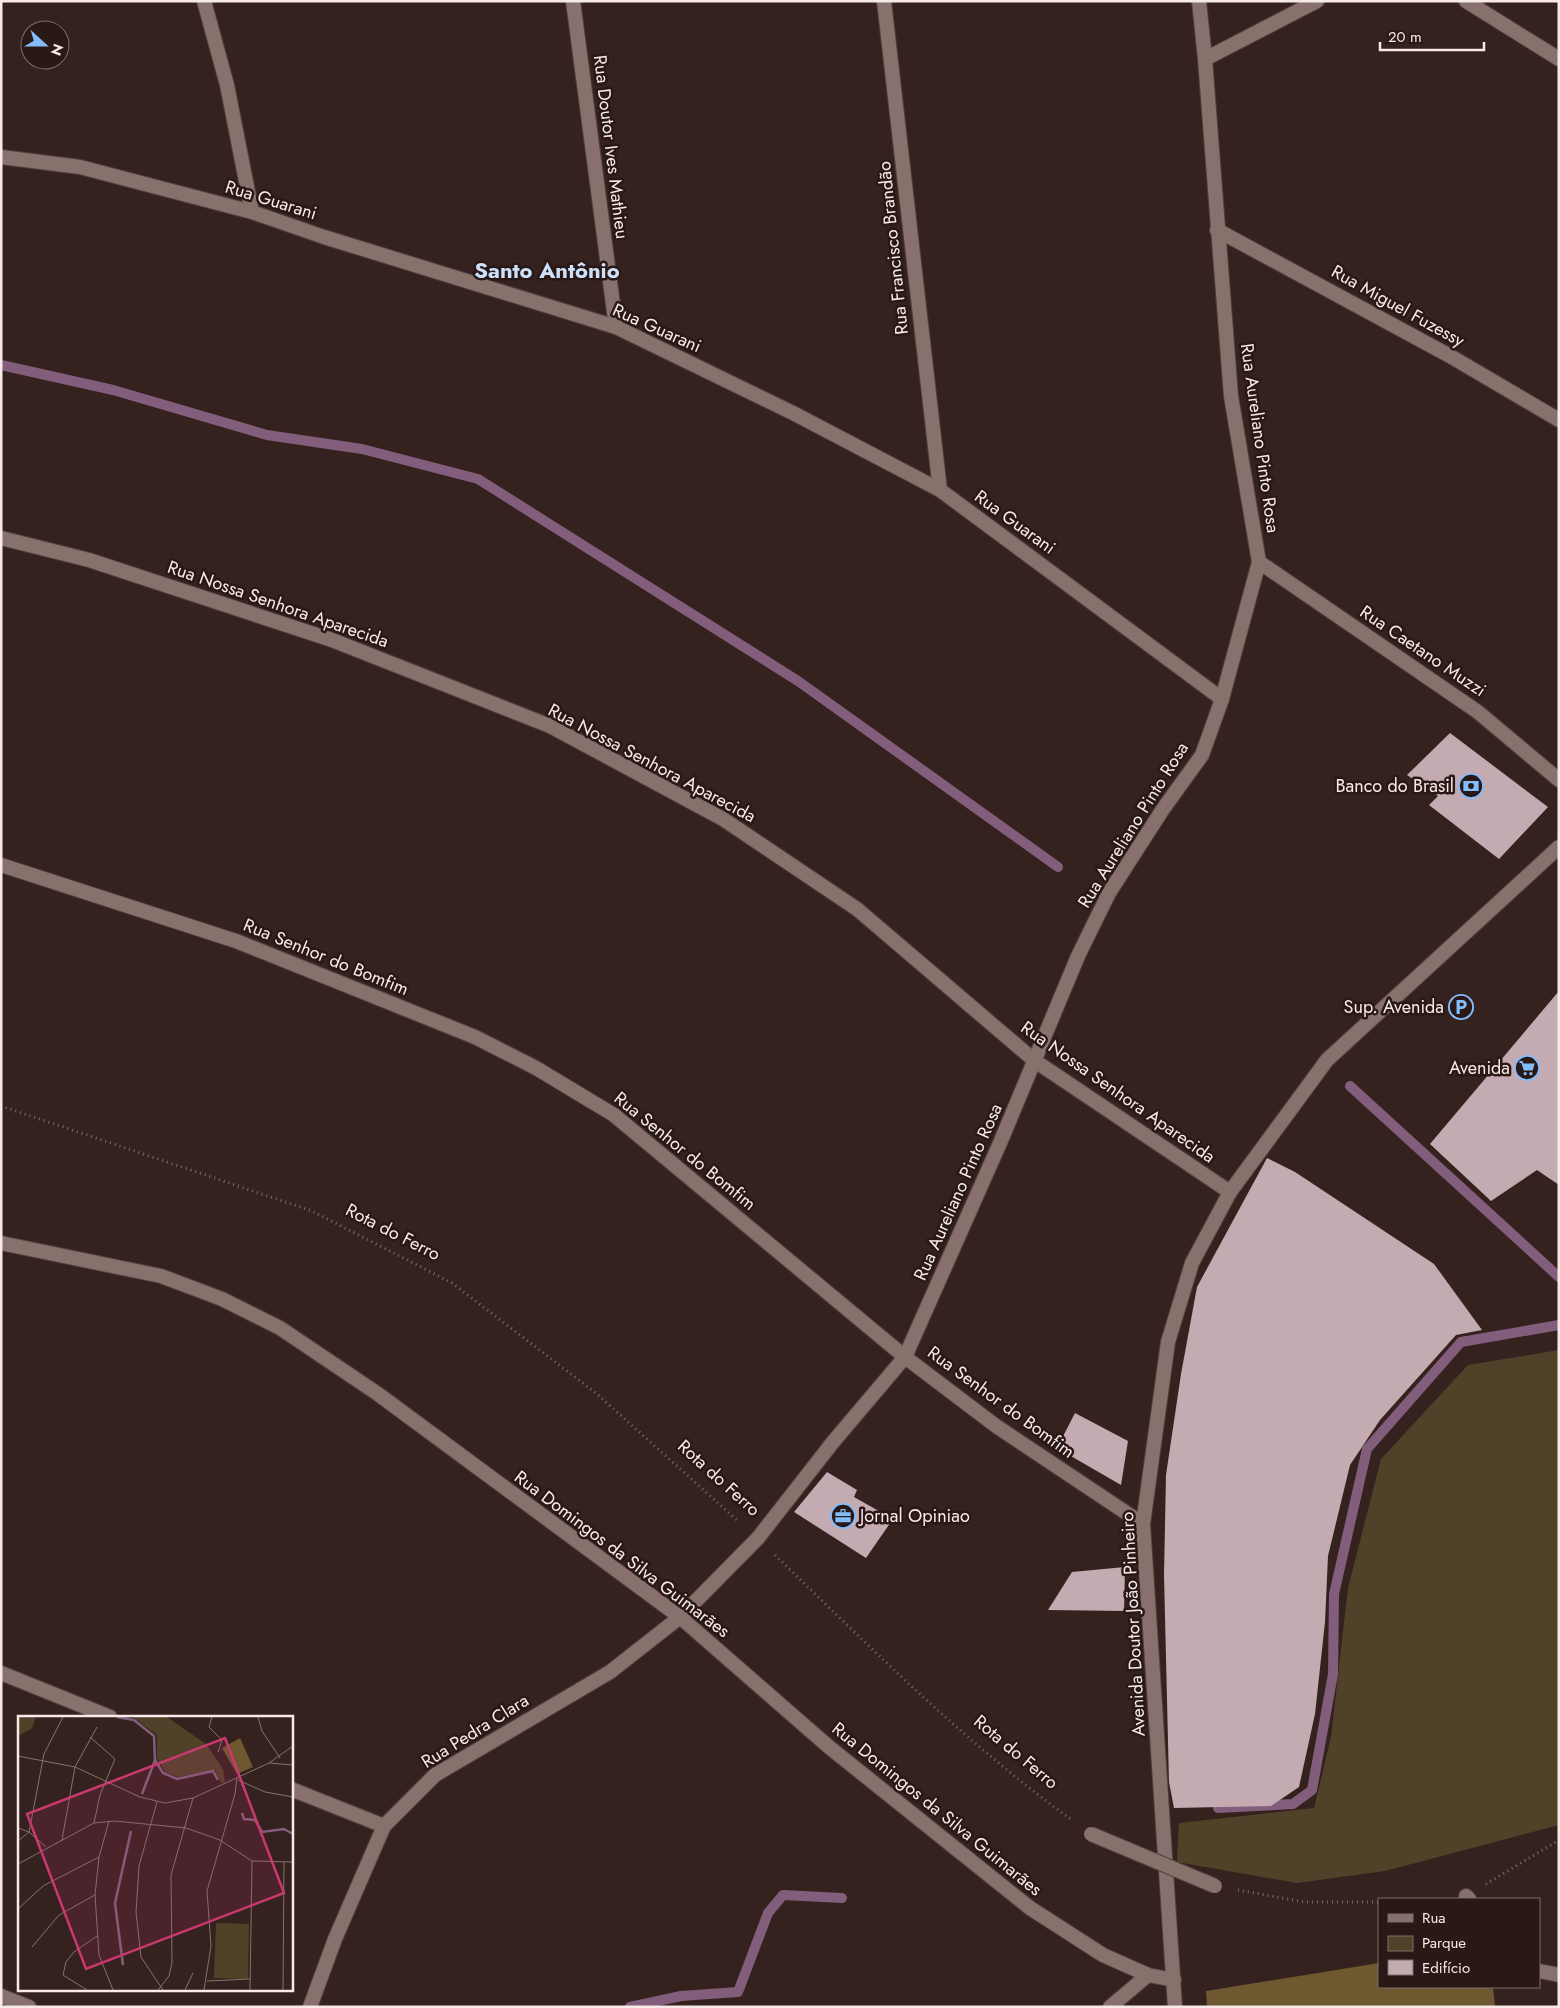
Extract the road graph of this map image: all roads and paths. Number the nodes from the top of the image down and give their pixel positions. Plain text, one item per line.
1 (204, 1) edge
2 (573, 1) edge
3 (884, 1) edge
4 (1199, 1) edge
5 (1317, 1) edge
6 (1466, 1) edge
7 (1205, 59) junction
8 (1559, 59) edge
9 (1, 157) edge
10 (252, 212) junction
11 (1217, 230) junction
12 (616, 327) junction
13 (1559, 420) edge
14 (940, 490) junction
15 (1, 538) edge
16 (1259, 562) junction
17 (1222, 699) junction
18 (1559, 780) edge
19 (1559, 848) edge
20 (1, 865) edge
21 (1035, 1061) junction
22 (1, 1106) edge
23 (1230, 1192) junction
24 (1, 1243) edge
25 (905, 1357) junction
26 (1143, 1524) junction
27 (758, 1538) junction
28 (680, 1617) junction
29 (1, 1673) edge
30 (108, 1716) edge
31 (292, 1790) edge
32 (384, 1826) junction
33 (1091, 1834) joint
34 (1559, 1840) edge
35 (1215, 1886) joint
36 (1468, 1897) edge
37 (1378, 1902) edge
38 (1540, 1971) edge
39 (1148, 1975) junction
40 (1559, 1975) edge
41 (1174, 1980) junction
42 (1, 1996) edge
43 (29, 2007) edge
44 (310, 2007) edge
45 (1110, 2007) edge
46 (1175, 2007) edge

1 - 10 street
2 - 12 street, Rua Doutor Ives Mathieu
3 - 14 street, Rua Francisco Brandão
4 - 7 street, Rua Aureliano Pinto Rosa
5 - 7 street
6 - 8 street
7 - 11 street, Rua Aureliano Pinto Rosa
9 - 10 street, Rua Guarani
10 - 12 street, Rua Guarani
11 - 13 street, Rua Miguel Fuzessy
11 - 16 street, Rua Aureliano Pinto Rosa
12 - 14 street, Rua Guarani
14 - 17 street, Rua Guarani
15 - 21 street, Rua Nossa Senhora Aparecida
16 - 17 street, Rua Aureliano Pinto Rosa
16 - 18 street, Rua Caetano Muzzi
17 - 21 street, Rua Aureliano Pinto Rosa
19 - 23 street, Avenida Doutor João Pinheiro
20 - 25 street, Rua Senhor do Bomfim
21 - 23 street, Rua Nossa Senhora Aparecida
21 - 25 street, Rua Aureliano Pinto Rosa
22 - 27 path, Rota do Ferro
23 - 26 street, Avenida Doutor João Pinheiro
24 - 28 street, Rua Domingos da Silva Guimarães
25 - 26 street, Rua Senhor do Bomfim
25 - 27 street, Rua Aureliano Pinto Rosa
26 - 41 street, Avenida Doutor João Pinheiro
27 - 28 street, Rua Aureliano Pinto Rosa
27 - 33 path, Rota do Ferro
28 - 32 street, Rua Pedra Clara
28 - 39 street, Rua Domingos da Silva Guimarães
29 - 30 street
31 - 32 street
32 - 44 street, Rua Pedra Clara
33 - 35 street, bridge
34 - 36 path
35 - 37 path
38 - 40 street
39 - 41 street, Rua Domingos da Silva Guimarães
39 - 45 street
41 - 46 street, Avenida Doutor João Pinheiro
42 - 43 street

